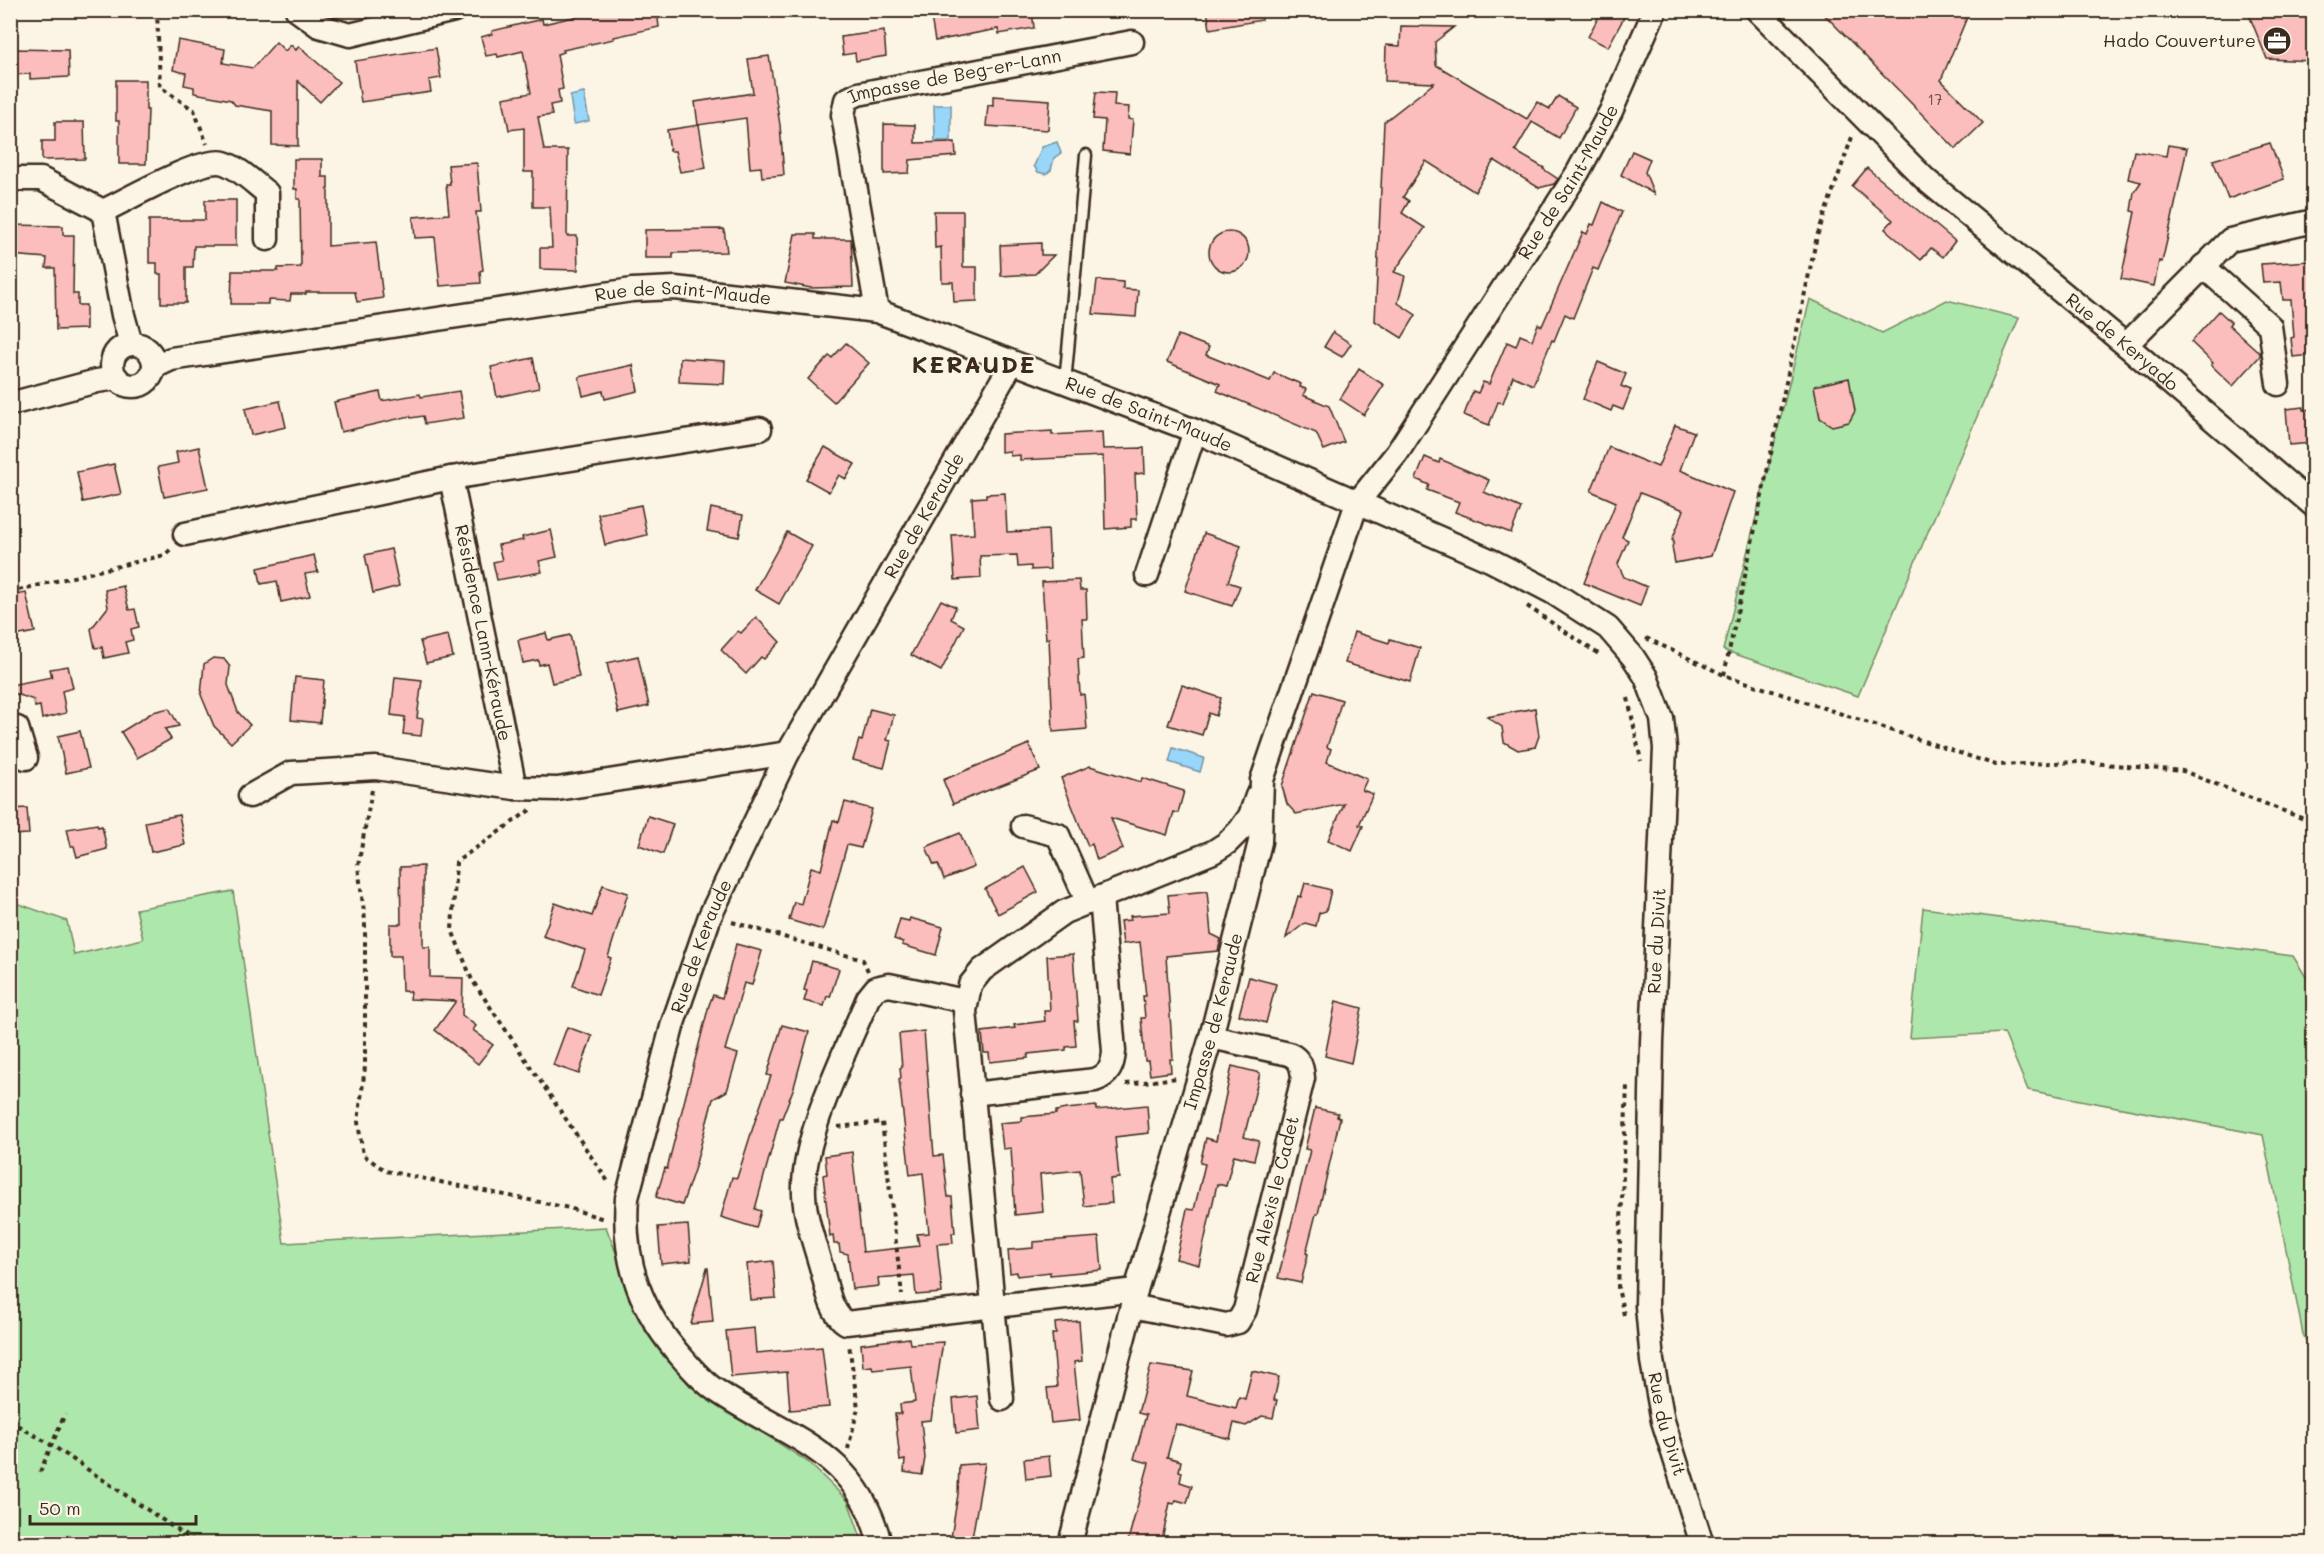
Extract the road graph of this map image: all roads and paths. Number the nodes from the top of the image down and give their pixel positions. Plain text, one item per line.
1 (157, 10) edge
2 (297, 10) edge
3 (454, 10) edge
4 (1655, 10) edge
5 (1757, 10) edge
6 (1132, 42) dead end
7 (1862, 115) junction
8 (1086, 155) dead end
9 (213, 162) junction
10 (10, 179) edge
11 (103, 211) junction
12 (2313, 221) edge
13 (267, 239) dead end
14 (2203, 266) junction
15 (876, 311) junction
16 (131, 344) junction
17 (2126, 345) junction
18 (1011, 363) junction
19 (154, 368) junction
20 (117, 378) junction
21 (1065, 383) junction
22 (2278, 384) dead end
23 (10, 404) edge
24 (760, 429) dead end
25 (1195, 431) junction
26 (451, 478) junction
27 (1357, 503) junction
28 (2313, 506) edge
29 (185, 534) joint
30 (1147, 575) dead end
31 (10, 592) edge
32 (1526, 606) dead end
33 (1608, 628) junction
34 (1603, 657) dead end
35 (1724, 675) junction
36 (1627, 693) dead end
37 (10, 726) edge
38 (788, 753) junction
39 (26, 758) dead end
40 (1641, 762) dead end
41 (376, 768) junction
42 (1262, 780) junction
43 (515, 788) junction
44 (557, 789) junction
45 (250, 796) dead end
46 (2313, 823) edge
47 (1023, 826) dead end
48 (1094, 900) junction
49 (710, 916) junction
50 (876, 988) junction
51 (966, 1001) junction
52 (1211, 1037) junction
53 (1110, 1070) junction
54 (1200, 1075) junction
55 (1627, 1084) dead end
56 (972, 1094) junction
57 (814, 1129) junction
58 (627, 1198) junction
59 (625, 1225) junction
60 (1134, 1298) junction
61 (992, 1307) junction
62 (904, 1316) junction
63 (1625, 1322) dead end
64 (846, 1323) junction
65 (1002, 1398) dead end
66 (65, 1414) dead end
67 (10, 1421) edge
68 (53, 1446) junction
69 (842, 1471) junction
70 (40, 1472) dead end
71 (198, 1544) edge
72 (880, 1544) edge
73 (1070, 1544) edge
74 (1702, 1544) edge

1 - 9 path
2 - 3 street
4 - 27 street, Rue de Saint-Maude
5 - 7 street, Rue de Keryado
6 - 15 street, Impasse de Beg-er-Lann
7 - 17 street, Rue de Keryado
7 - 35 path
8 - 21 lane
9 - 11 street
9 - 13 street
10 - 11 street
11 - 16 street
12 - 14 street
14 - 17 street
14 - 22 street
15 - 18 street, Rue de Saint-Maude
15 - 19 street, Rue de Saint-Maude
16 - 19 street
16 - 20 street
17 - 28 street, Rue de Keryado
18 - 21 street, Rue de Saint-Maude
18 - 38 street, Rue de Keraude
19 - 20 street
20 - 23 street
21 - 25 street, Rue de Saint-Maude
24 - 26 street
25 - 27 street, Rue de Saint-Maude
25 - 30 street
26 - 29 street
26 - 43 street, Résidence Lann-Kéraude
27 - 33 street, Rue du Divit
27 - 42 street, Impasse de Keraude
29 - 31 path
32 - 34 path
33 - 35 path
33 - 74 street, Rue du Divit
35 - 46 path
36 - 40 path
37 - 39 street
38 - 44 street
38 - 49 street, Rue de Keraude
41 - 43 street
41 - 45 street
41 - 59 path
42 - 48 street
42 - 52 street, Impasse de Keraude
43 - 44 street
44 - 58 path
47 - 48 street
48 - 51 street
48 - 53 street
49 - 50 path
49 - 58 street, Rue de Keraude
50 - 51 street
50 - 57 street
51 - 56 street
52 - 54 street, Impasse de Keraude
52 - 60 street, Rue Alexis le Cadet
53 - 54 path
53 - 56 street
54 - 60 street, Impasse de Keraude
55 - 63 path
56 - 61 street
57 - 62 path
57 - 64 street
58 - 59 street, Rue de Keraude
59 - 69 street, Rue de Keraude
60 - 61 street
60 - 73 street, Impasse de Keraude
61 - 62 street
61 - 65 street
62 - 64 street
64 - 69 path
66 - 68 path
67 - 68 path
68 - 70 path
68 - 71 path
69 - 72 street, Rue de Keraude

